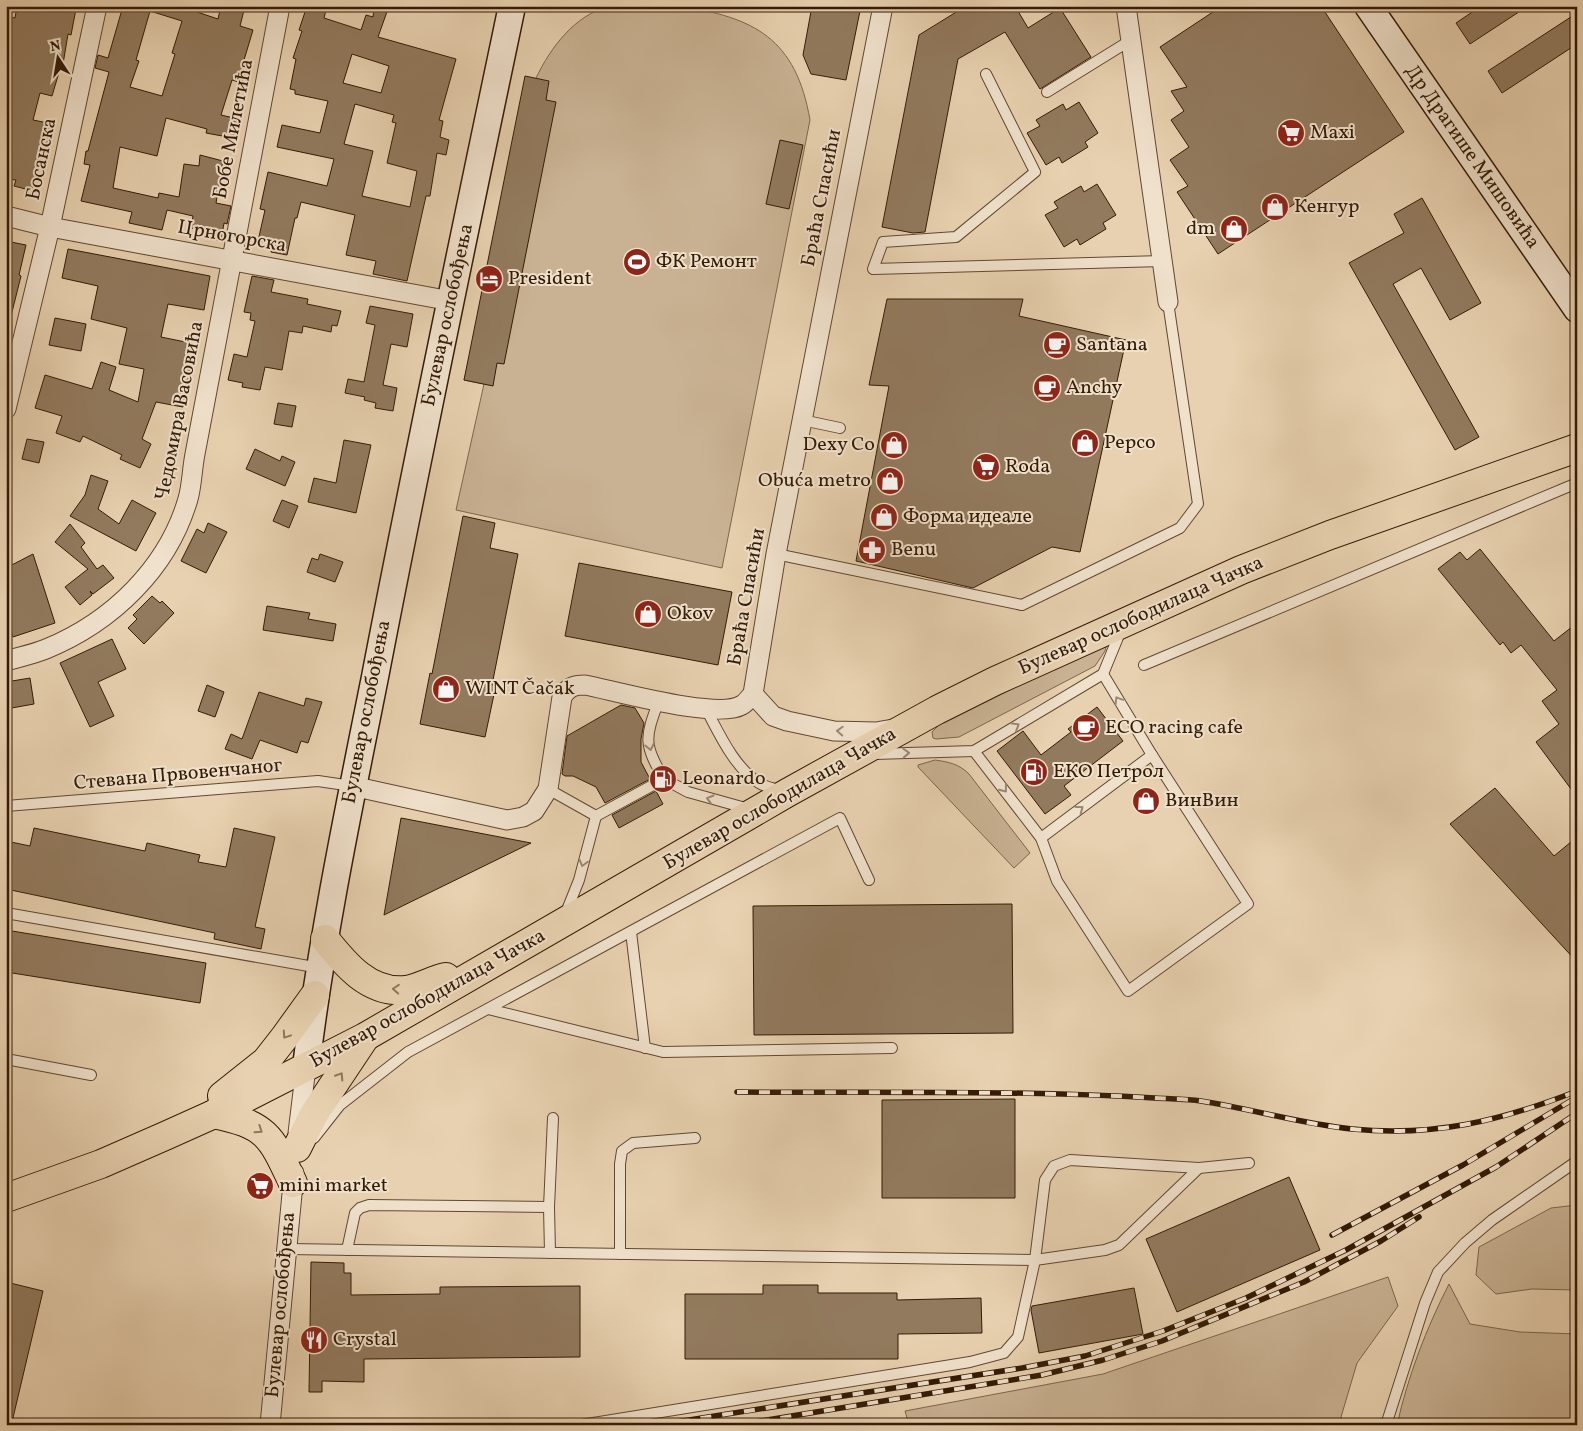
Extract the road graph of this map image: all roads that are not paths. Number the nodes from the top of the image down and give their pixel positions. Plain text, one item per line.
1 (97, 6) edge
2 (280, 6) edge
3 (512, 6) edge
4 (883, 6) edge
5 (1126, 6) edge
6 (1368, 6) edge
7 (1131, 40) junction
8 (986, 74) dead end
9 (1047, 92) dead end
10 (6, 216) edge
11 (50, 227) junction
12 (232, 259) junction
13 (1162, 262) junction
14 (450, 301) junction
15 (1168, 302) joint
16 (1577, 309) edge
17 (6, 409) edge
18 (802, 420) junction
19 (840, 428) dead end
20 (1577, 448) edge
21 (1577, 483) edge
22 (776, 554) junction
23 (1125, 622) junction
24 (6, 661) edge
25 (1144, 665) dead end
26 (1103, 674) junction
27 (753, 694) junction
28 (658, 700) junction
29 (706, 709) junction
30 (906, 728) junction
31 (974, 751) junction
32 (857, 754) junction
33 (1152, 755) junction
34 (664, 779) junction
35 (352, 786) junction
36 (548, 789) junction
37 (787, 793) junction
38 (6, 806) edge
39 (758, 811) junction
40 (596, 816) junction
41 (1041, 838) junction
42 (869, 880) dead end
43 (6, 913) edge
44 (562, 923) junction
45 (631, 932) junction
46 (325, 939) junction
47 (320, 968) junction
48 (477, 973) junction
49 (315, 995) junction
50 (488, 1009) junction
51 (365, 1037) junction
52 (645, 1048) junction
53 (892, 1048) dead end
54 (6, 1059) edge
55 (306, 1067) junction
56 (91, 1076) dead end
57 (204, 1118) junction
58 (552, 1118) dead end
59 (695, 1138) dead end
60 (1577, 1161) edge
61 (1249, 1163) dead end
62 (295, 1164) junction
63 (1199, 1168) junction
64 (6, 1198) edge
65 (549, 1207) junction
66 (287, 1249) junction
67 (347, 1250) junction
68 (550, 1253) junction
69 (620, 1254) junction
70 (1035, 1260) junction
71 (270, 1425) edge
72 (581, 1425) edge
73 (1386, 1425) edge

1 - 11 street, Босанска
2 - 12 street, Бобе Милетића
3 - 14 main road, Булевар ослобођења
4 - 18 street, Браћа Спасићи
5 - 7 street
6 - 16 main road, Др Драгише Мишовића
7 - 9 lane
7 - 13 street
8 - 13 lane
10 - 11 street, Црногорска
11 - 12 street, Црногорска
11 - 17 street, Босанска
12 - 14 street, Црногорска
12 - 24 street, Чедомира Васовића
13 - 15 street
14 - 35 main road, Булевар ослобођења
15 - 22 lane
18 - 19 lane
18 - 22 street, Браћа Спасићи
20 - 23 main road, Булевар ослободилаца Чачка
21 - 25 lane
22 - 27 street, Браћа Спасићи
23 - 26 lane
23 - 30 main road, Булевар ослободилаца Чачка
31 -> 26 lane
33 -> 26 lane
27 - 29 street, Браћа Спасићи
30 -> 27 street
28 - 29 street, Браћа Спасићи
28 -> 34 lane
28 - 36 street, Браћа Спасићи
29 - 37 lane
30 - 32 main road, Булевар ослободилаца Чачка
32 -> 31 lane
31 -> 41 lane
32 - 37 main road, Булевар ослободилаца Чачка
41 -> 33 lane
33 - 41 lane
39 -> 34 lane
34 - 40 lane
35 - 36 street, Браћа Спасићи
35 - 38 lane, Стевана Првовенчаног
35 - 46 main road, Булевар ослобођења
36 - 40 lane
37 - 39 main road, Булевар ослободилаца Чачка
39 - 44 main road, Булевар ослободилаца Чачка
40 -> 44 lane
42 - 45 lane
43 - 47 lane
44 - 48 main road, Булевар ослободилаца Чачка
45 - 50 lane
45 - 52 lane
46 - 47 main road, Булевар ослобођења
48 -> 46 main road
47 - 49 main road, Булевар ослобођења
48 - 51 main road, Булевар ослободилаца Чачка
49 - 55 main road, Булевар ослобођења
49 -> 57 main road
50 - 52 lane
50 - 62 lane
51 - 55 main road, Булевар ослободилаца Чачка
62 -> 51 main road
52 - 53 lane
54 - 56 lane
55 - 57 main road, Булевар ослободилаца Чачка
55 - 62 street, Булевар ослобођења
57 -> 62 main road
57 - 64 main road, Булевар ослободилаца Чачка
58 - 65 lane
59 - 69 lane
60 - 73 lane
61 - 63 lane
62 - 66 street, Булевар ослобођења
63 - 70 lane
63 - 70 lane
65 - 67 lane
65 - 68 lane
66 - 67 lane
66 - 71 street, Булевар ослобођења
67 - 68 lane
68 - 69 lane
69 - 70 lane
70 - 72 lane

